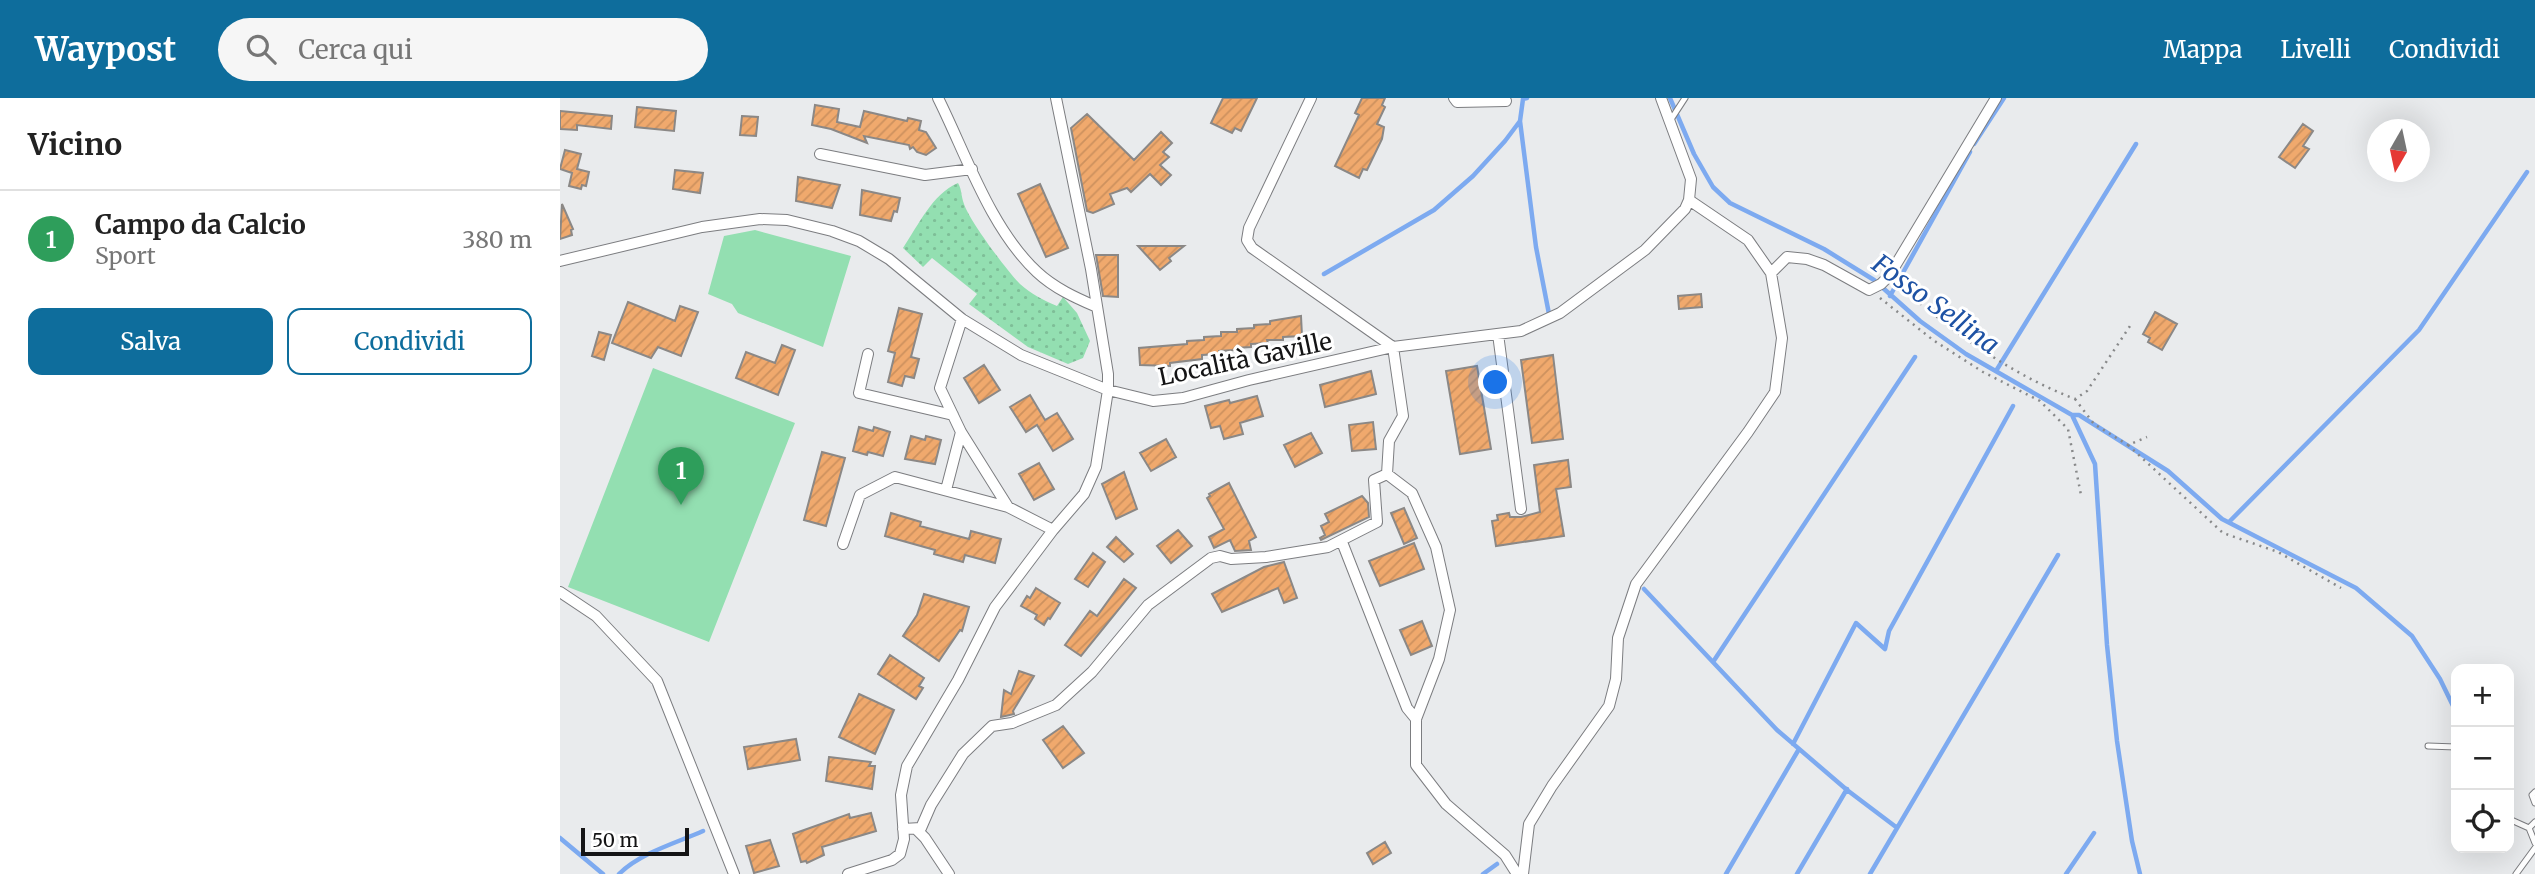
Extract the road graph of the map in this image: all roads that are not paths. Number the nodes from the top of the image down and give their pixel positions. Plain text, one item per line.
1 (938, 98) edge
2 (1055, 98) edge
3 (1311, 98) edge
4 (1454, 98) edge
5 (1661, 98) edge
6 (1685, 98) edge
7 (1996, 98) edge
8 (1506, 102) dead end
9 (1670, 121) junction
10 (820, 155) dead end
11 (972, 169) junction
12 (1689, 200) junction
13 (560, 261) edge
14 (1771, 273) junction
15 (1097, 307) junction
16 (962, 319) junction
17 (1498, 334) junction
18 (1393, 347) junction
19 (868, 354) dead end
20 (1108, 390) junction
21 (953, 415) junction
22 (961, 432) junction
23 (1387, 474) junction
24 (946, 491) junction
25 (1008, 507) junction
26 (1521, 509) dead end
27 (1053, 530) junction
28 (1342, 542) junction
29 (843, 544) dead end
30 (560, 592) edge
31 (1416, 719) junction
32 (2428, 746) dead end
33 (2451, 747) edge
34 (2535, 792) edge
35 (2535, 803) edge
36 (2514, 821) edge
37 (2535, 822) edge
38 (2529, 828) junction
39 (903, 829) junction
40 (916, 829) junction
41 (2535, 845) edge
42 (734, 874) edge
43 (848, 874) edge
44 (949, 874) edge
45 (1517, 874) edge
46 (1522, 874) edge
47 (2516, 874) edge

1 - 11 street
2 - 15 street
3 - 18 street, Località Gaville
4 - 8 street
5 - 9 street
6 - 9 lane
7 - 14 street
9 - 12 street
10 - 11 street
11 - 15 street
12 - 14 street
12 - 17 street, Località Gaville
13 - 16 street, Località Gaville
14 - 46 street
15 - 20 street
16 - 20 street, Località Gaville
16 - 21 street
17 - 18 street, Località Gaville
17 - 26 street
18 - 20 street, Località Gaville
18 - 23 street
19 - 21 street
20 - 27 street
21 - 22 street
22 - 24 street
22 - 25 street
23 - 28 street
23 - 31 street
24 - 25 street
24 - 29 street
25 - 27 street
27 - 39 street
28 - 31 street
28 - 40 street
30 - 42 street
31 - 45 street
32 - 33 lane
34 - 35 lane
36 - 38 lane
37 - 38 lane
38 - 41 lane
39 - 40 street
39 - 43 street
40 - 44 street
41 - 47 lane

